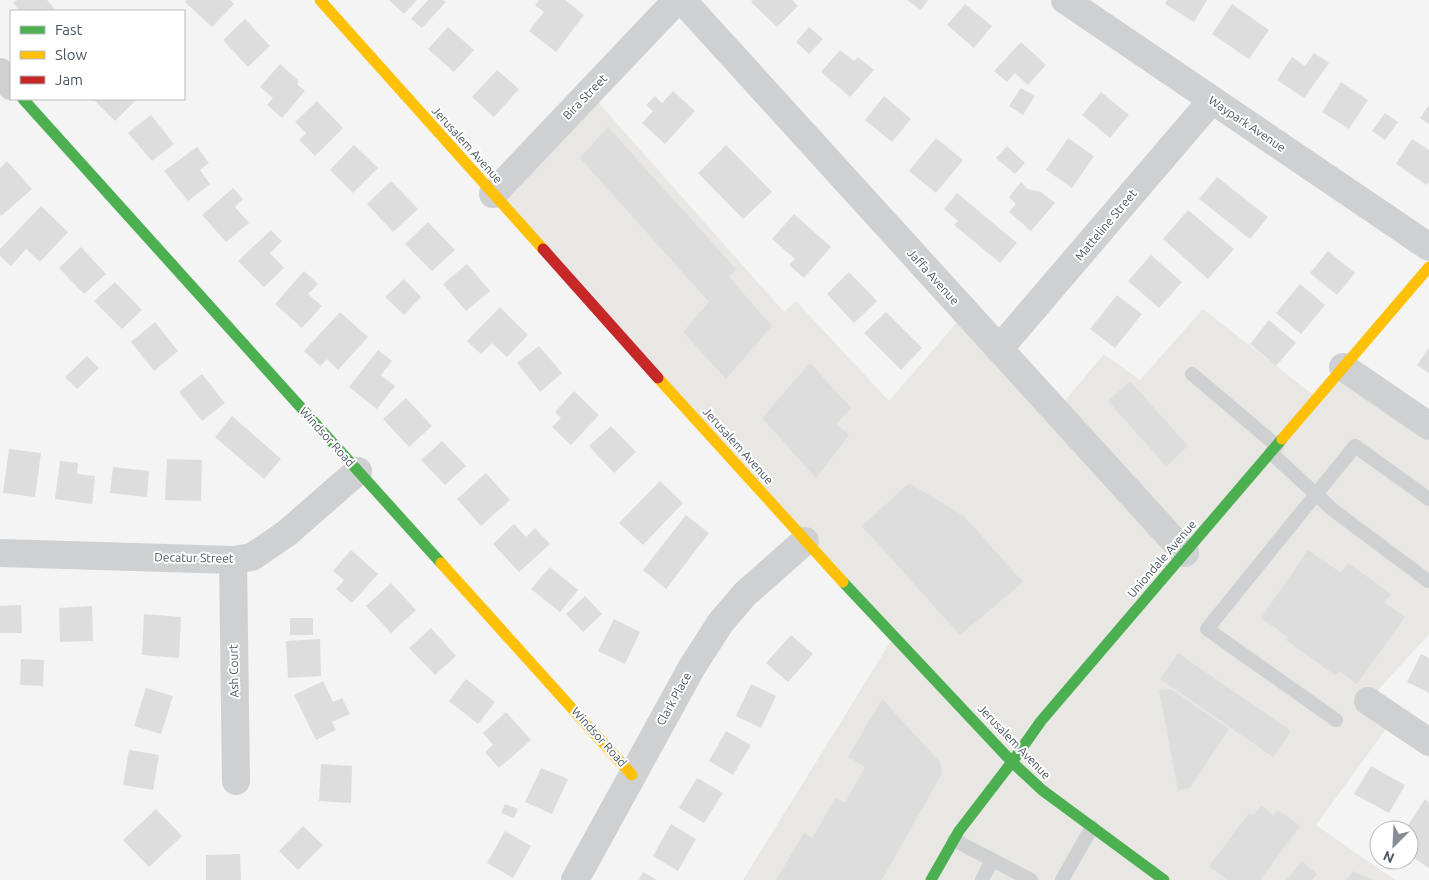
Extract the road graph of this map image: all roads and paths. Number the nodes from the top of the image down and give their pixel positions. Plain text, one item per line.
1 (320, 0) edge
2 (677, 0) edge
3 (682, 0) edge
4 (1065, 0) edge
5 (0, 72) edge
6 (10, 85) edge
7 (23, 100) edge
8 (1212, 100) junction
9 (493, 194) junction
10 (1429, 247) edge
11 (1429, 267) edge
12 (999, 349) junction
13 (1343, 367) junction
14 (1192, 374) dead end
15 (1429, 426) edge
16 (1274, 449) junction
17 (358, 471) junction
18 (1316, 495) junction
19 (1429, 499) edge
20 (805, 541) junction
21 (0, 553) edge
22 (1185, 553) junction
23 (233, 560) junction
24 (1429, 579) edge
25 (1368, 700) dead end
26 (1336, 720) dead end
27 (1429, 742) edge
28 (1012, 762) junction
29 (632, 774) junction
30 (236, 781) dead end
31 (1092, 827) junction
32 (954, 840) junction
33 (992, 860) junction
34 (1026, 879) edge
35 (575, 880) edge
36 (931, 880) edge
37 (982, 880) edge
38 (1062, 880) edge
39 (1164, 880) edge

1 - 9 main road, Jerusalem Avenue
2 - 9 street, Bira Street
3 - 12 street, Jaffa Avenue
4 - 8 street, Waypark Avenue
5 - 6 street
7 - 17 main road, Windsor Road
8 - 10 street, Waypark Avenue
8 - 12 street, Matteline Street
9 - 20 main road, Jerusalem Avenue
11 - 13 main road, Uniondale Avenue
12 - 22 street, Jaffa Avenue
13 - 15 street
13 - 16 main road, Uniondale Avenue
14 - 16 lane
16 - 18 lane
16 - 22 main road, Uniondale Avenue
17 - 23 street, Decatur Street
17 - 29 main road, Windsor Road
18 - 19 lane
18 - 24 lane
18 - 26 lane
20 - 28 main road, Jerusalem Avenue
20 - 29 street, Clark Place
21 - 23 street, Decatur Street
22 - 28 main road, Uniondale Avenue
23 - 30 street, Ash Court
25 - 27 street
28 - 31 main road, Jerusalem Avenue
28 - 32 main road, Uniondale Avenue
29 - 35 street, Clark Place
31 - 38 lane
31 - 39 main road, Jerusalem Avenue
32 - 33 lane
32 - 36 main road, Uniondale Avenue
33 - 34 lane
33 - 37 lane

